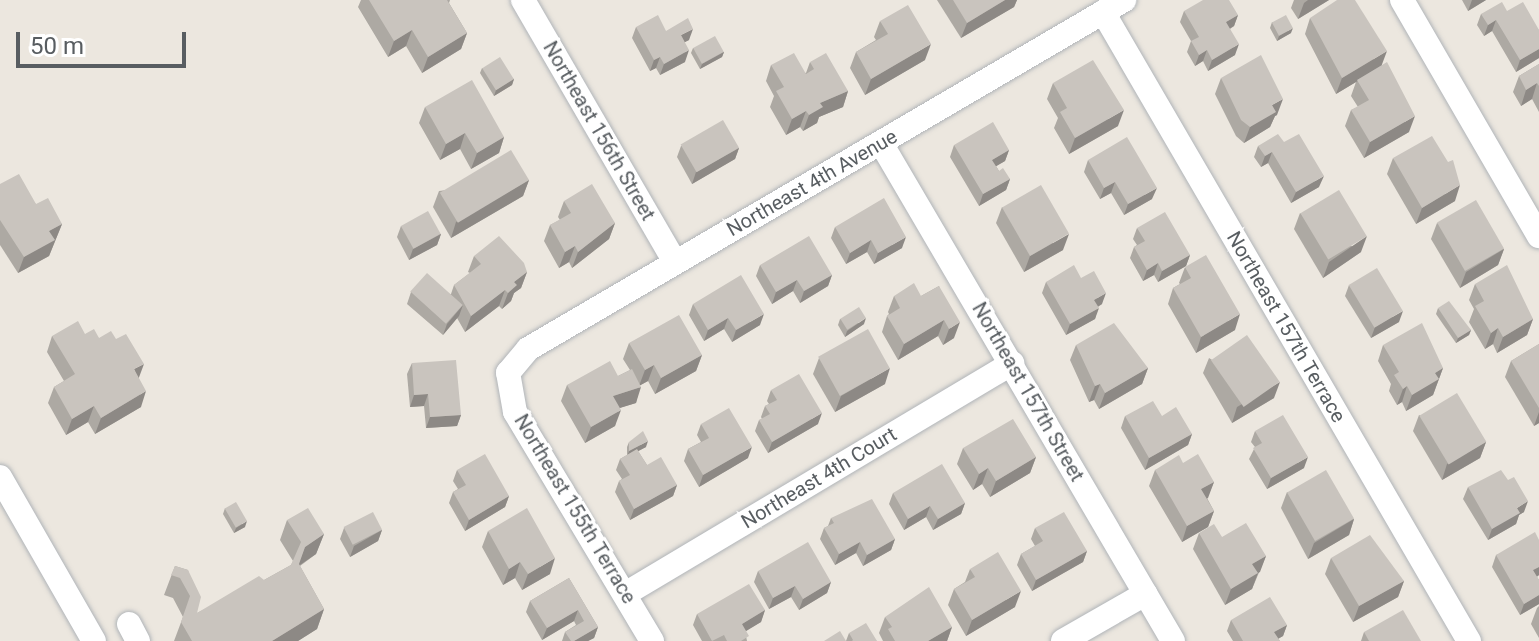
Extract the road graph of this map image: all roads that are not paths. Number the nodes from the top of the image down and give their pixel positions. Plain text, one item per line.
1 (523, 0) edge
2 (1402, 0) edge
3 (1114, 6) edge
4 (881, 143) junction
5 (1539, 236) edge
6 (675, 262) junction
7 (1012, 363) junction
8 (508, 373) joint
9 (0, 477) edge
10 (625, 594) junction
11 (1145, 594) junction
12 (94, 641) edge
13 (652, 641) edge
14 (1063, 641) edge
15 (1173, 641) edge
16 (1469, 641) edge

1 - 6 street, Northeast 156th Street
2 - 5 street
3 - 4 street, Northeast 4th Avenue
3 - 16 street, Northeast 157th Terrace
4 - 6 street, Northeast 4th Avenue
4 - 7 street, Northeast 157th Street
6 - 8 street, Northeast 4th Avenue
7 - 10 street, Northeast 4th Court
7 - 11 street, Northeast 157th Street
8 - 10 street, Northeast 155th Terrace
9 - 12 street
10 - 13 street, Northeast 155th Terrace
11 - 14 street
11 - 15 street, Northeast 157th Street

